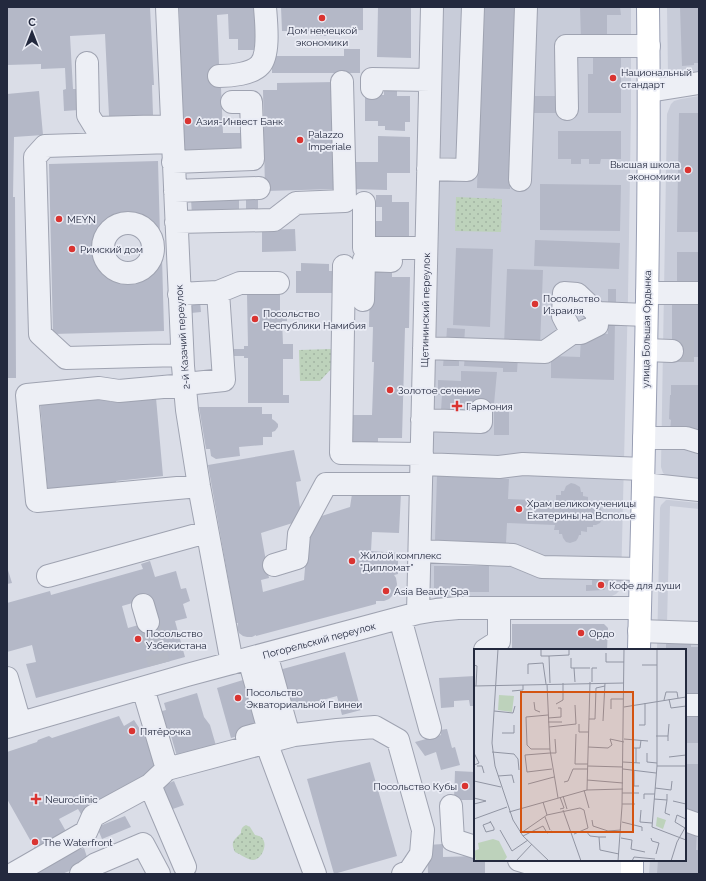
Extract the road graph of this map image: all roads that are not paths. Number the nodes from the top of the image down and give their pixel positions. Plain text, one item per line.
1 (168, 7) edge
2 (265, 7) edge
3 (275, 7) edge
4 (432, 7) edge
5 (473, 7) edge
6 (526, 7) edge
7 (648, 7) edge
8 (276, 42) dead end
9 (649, 46) junction
10 (86, 63) dead end
11 (219, 76) dead end
12 (430, 80) junction
13 (342, 82) dead end
14 (699, 83) edge
15 (372, 88) dead end
16 (649, 91) junction
17 (232, 102) dead end
18 (567, 109) dead end
19 (173, 143) junction
20 (428, 169) junction
21 (520, 180) dead end
22 (259, 188) dead end
23 (175, 191) junction
24 (364, 203) dead end
25 (176, 222) junction
26 (177, 245) junction
27 (153, 246) dead end
28 (426, 255) junction
29 (344, 266) dead end
30 (278, 283) dead end
31 (218, 292) junction
32 (647, 293) junction
33 (699, 293) edge
34 (179, 294) junction
35 (363, 300) dead end
36 (597, 313) junction
37 (646, 314) junction
38 (572, 333) junction
39 (424, 348) junction
40 (646, 350) junction
41 (672, 351) tunnel mouth
42 (182, 355) junction
43 (184, 385) junction
44 (482, 410) dead end
45 (422, 420) junction
46 (644, 438) junction
47 (699, 442) edge
48 (421, 467) junction
49 (643, 477) junction
50 (199, 486) junction
51 (699, 490) edge
52 (208, 532) junction
53 (420, 551) junction
54 (274, 565) dead end
55 (640, 569) junction
56 (48, 576) dead end
57 (499, 608) junction
58 (640, 608) junction
59 (409, 615) junction
60 (699, 634) edge
61 (639, 640) edge
62 (487, 649) edge
63 (249, 659) junction
64 (7, 678) edge
65 (143, 688) junction
66 (686, 704) edge
67 (699, 705) edge
68 (13, 725) edge
69 (430, 728) dead end
70 (289, 736) junction
71 (234, 741) dead end
72 (266, 742) junction
73 (167, 769) junction
74 (150, 785) junction
75 (451, 806) dead end
76 (686, 820) edge
77 (699, 825) edge
78 (474, 846) edge
79 (522, 861) edge
80 (184, 867) dead end
81 (632, 867) edge
82 (13, 874) edge
83 (81, 874) edge
84 (159, 874) edge
85 (315, 874) edge
86 (407, 874) edge

1 - 19 street, 2-й Казачий переулок
2 - 11 street
3 - 8 street
4 - 12 street, Щетининский переулок
5 - 20 street
6 - 21 street
7 - 9 main road, улица Большая Ордынка
9 - 16 main road, улица Большая Ордынка
9 - 18 street
10 - 19 street
12 - 15 street
12 - 20 street, Щетининский переулок
13 - 25 street
14 - 16 street
16 - 32 main road, улица Большая Ордынка
17 - 19 street
19 - 23 street, 2-й Казачий переулок
19 - 42 street
20 - 28 street, Щетининский переулок
22 - 23 street
23 - 25 street, 2-й Казачий переулок
24 - 28 street
25 - 26 street, 2-й Казачий переулок
26 - 27 street
26 - 34 street, 2-й Казачий переулок
28 - 35 street
28 - 39 street, Щетининский переулок
29 - 48 street
30 - 31 street
31 - 34 street
31 - 43 street
32 - 33 street
32 - 37 main road, улица Большая Ордынка
34 - 42 street, 2-й Казачий переулок
36 - 37 street
36 - 38 street
36 - 38 street
37 - 40 main road, улица Большая Ордынка
38 - 39 street
39 - 45 street, Щетининский переулок
40 - 41 street
40 - 46 main road, улица Большая Ордынка
42 - 43 street, 2-й Казачий переулок
43 - 50 street, 2-й Казачий переулок
43 - 50 street
44 - 45 street
45 - 48 street, Щетининский переулок
46 - 47 street
46 - 49 main road, улица Большая Ордынка
48 - 49 street
48 - 53 street, Щетининский переулок
48 - 54 street
49 - 51 street
49 - 55 main road, улица Большая Ордынка
50 - 52 street, 2-й Казачий переулок
52 - 56 street
52 - 63 street, 2-й Казачий переулок
53 - 55 street
53 - 59 street, Щетининский переулок
55 - 58 main road, улица Большая Ордынка
57 - 58 street, Погорельский переулок
57 - 59 street, Погорельский переулок
57 - 62 street
58 - 61 main road, улица Большая Ордынка
59 - 63 street, Погорельский переулок
59 - 69 street, Щетининский переулок
60 - 61 street
63 - 65 street, Погорельский переулок
63 - 70 street
63 - 71 street
64 - 68 street
65 - 68 street, Погорельский переулок
65 - 73 street
66 - 67 street
70 - 72 street
70 - 86 street
72 - 73 street
72 - 85 street
73 - 74 street
74 - 80 street
74 - 82 street
75 - 78 street
76 - 77 street
79 - 81 street
83 - 84 street

